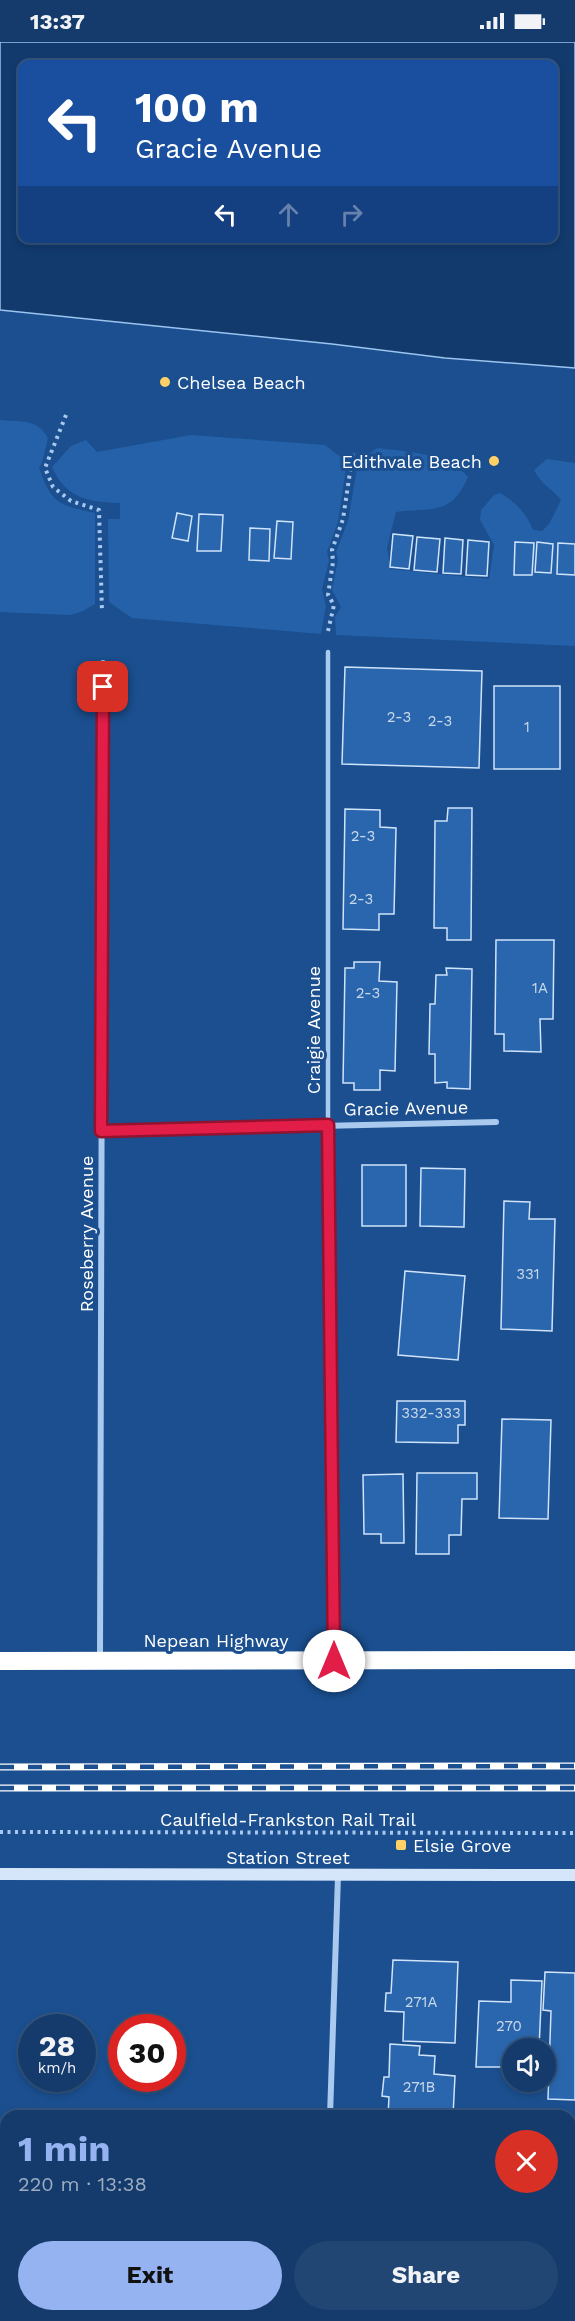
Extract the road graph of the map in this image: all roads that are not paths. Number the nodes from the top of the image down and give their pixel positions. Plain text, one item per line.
1 (328, 652) road end
2 (103, 663) dead end
3 (496, 1122) dead end
4 (328, 1125) junction
5 (101, 1131) junction
6 (100, 1660) junction
7 (575, 1660) edge
8 (0, 1661) edge
9 (334, 1661) junction
10 (0, 1874) edge
11 (575, 1875) edge
12 (338, 1876) junction
13 (330, 2110) edge

1 - 4 lane, Craigie Avenue
2 - 5 street, Roseberry Avenue
3 - 4 street, Gracie Avenue
4 - 5 street, Gracie Avenue
4 - 9 street, Craigie Avenue
5 - 6 street, Roseberry Avenue
6 - 8 highway, Nepean Highway
6 - 9 highway, Nepean Highway
7 - 9 highway, Nepean Highway
10 - 12 street, Station Street
11 - 12 street, Station Street
12 - 13 street

